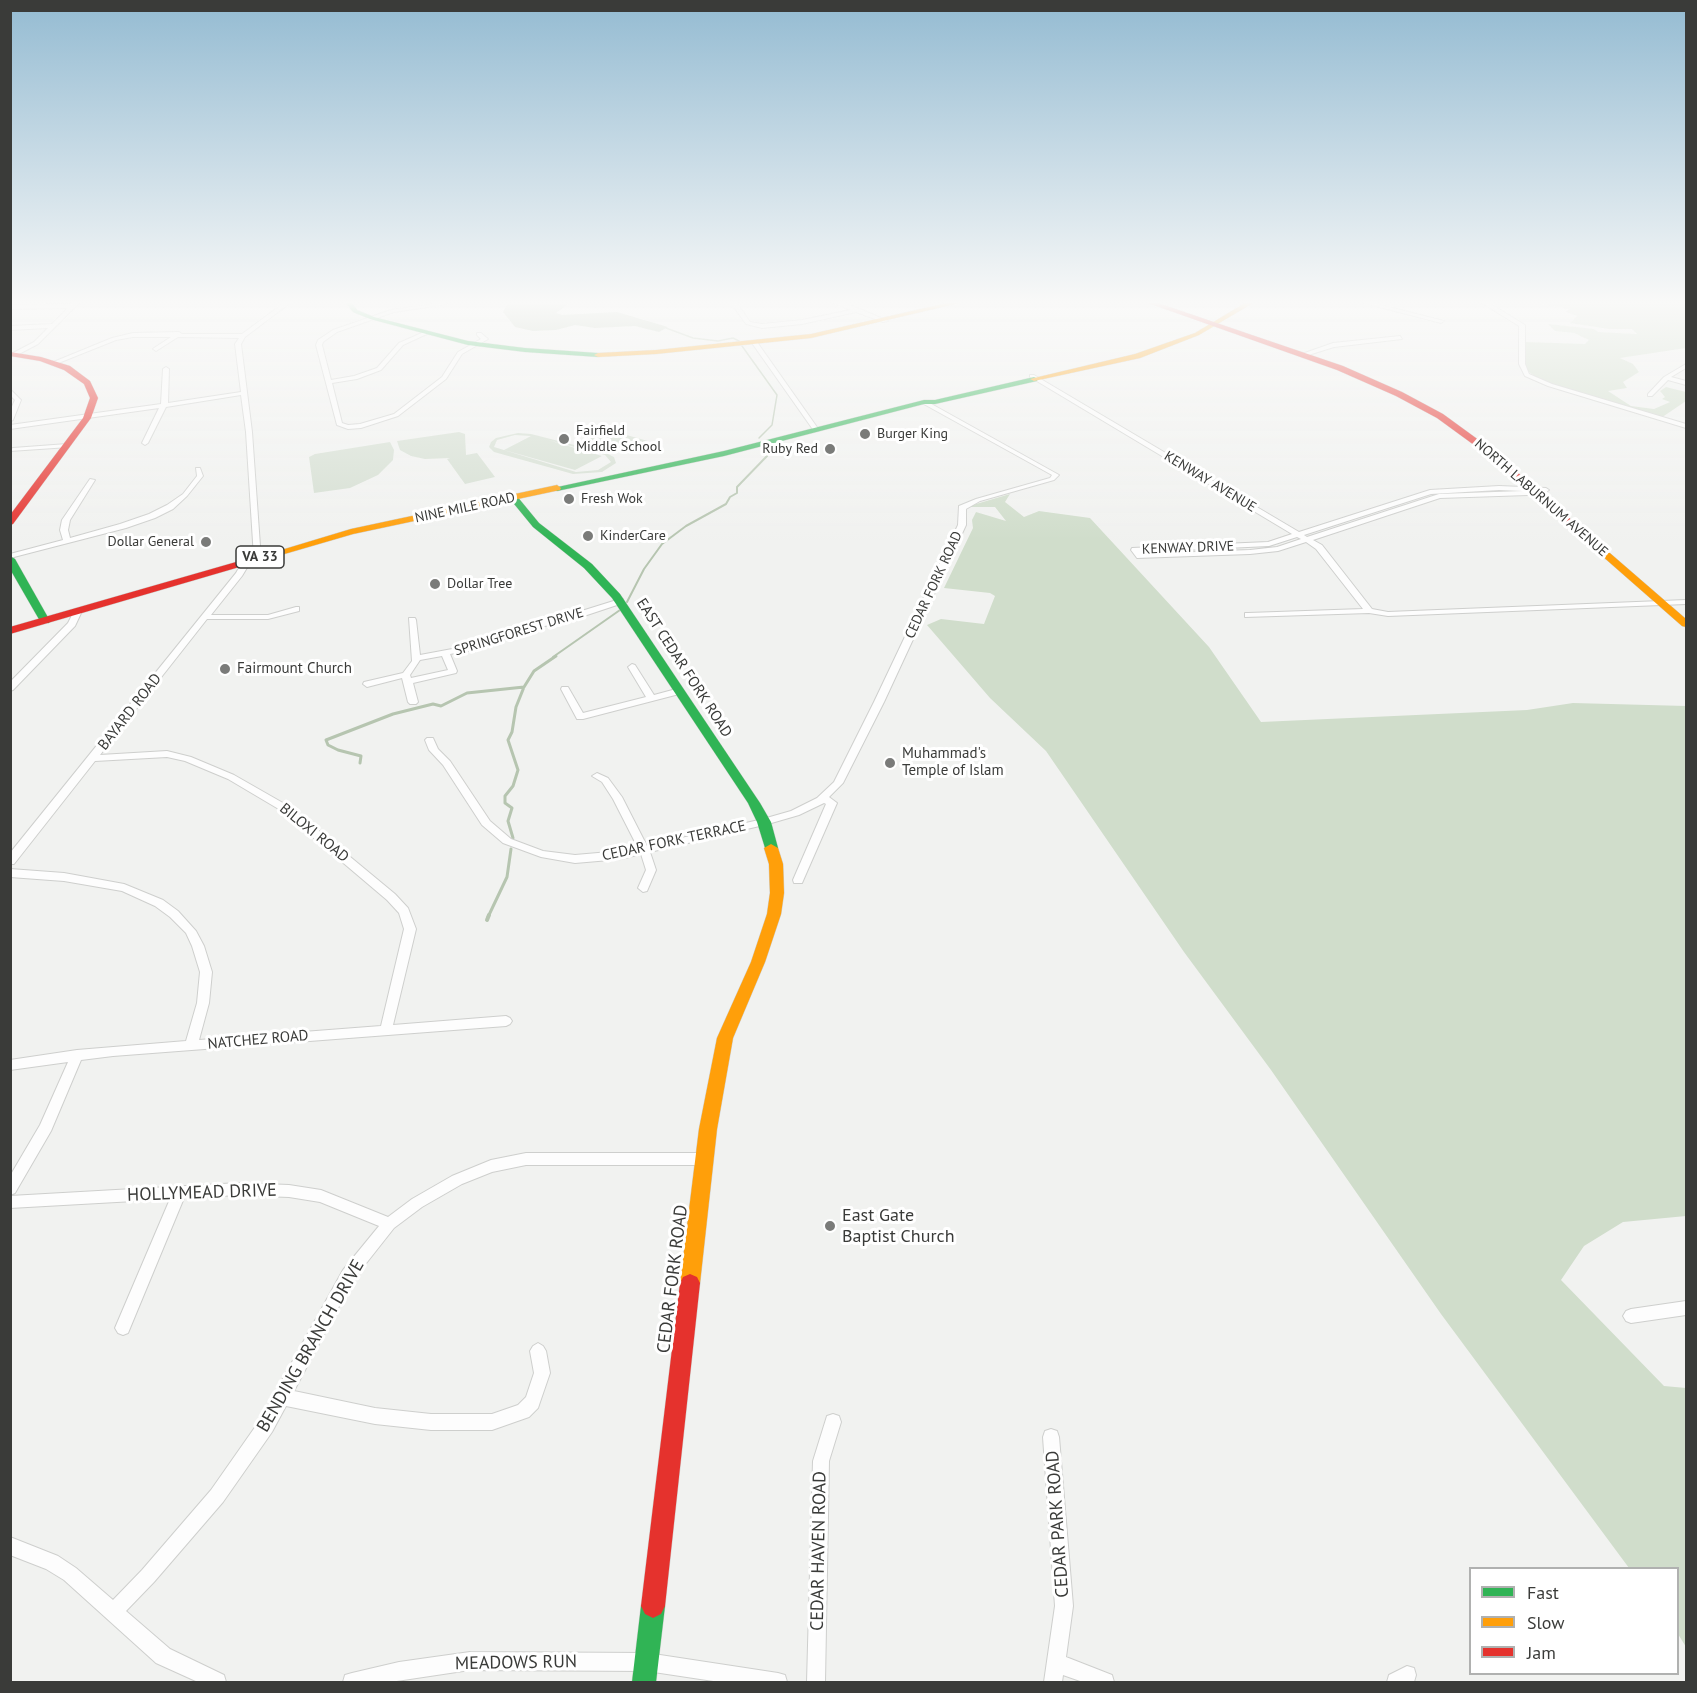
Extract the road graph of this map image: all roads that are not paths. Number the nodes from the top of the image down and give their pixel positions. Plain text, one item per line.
1 (85, 382) edge
2 (165, 382) edge
3 (242, 382) edge
4 (328, 382) edge
5 (439, 382) edge
6 (782, 382) edge
7 (1014, 382) edge
8 (1042, 382) edge
9 (1386, 382) edge
10 (1543, 382) edge
11 (1662, 382) edge
12 (10, 391) edge
13 (244, 393) junction
14 (1650, 395) dead end
15 (924, 402) junction
16 (164, 405) junction
17 (87, 418) junction
18 (10, 420) edge
19 (1686, 426) edge
20 (10, 427) edge
21 (816, 430) junction
22 (145, 443) dead end
23 (67, 446) junction
24 (13, 450) dead end
25 (198, 469) dead end
26 (92, 480) dead end
27 (1539, 490) junction
28 (513, 497) junction
29 (10, 522) edge
30 (1299, 536) junction
31 (67, 541) junction
32 (1308, 541) junction
33 (10, 558) edge
34 (253, 559) junction
35 (620, 601) junction
36 (1675, 601) edge
37 (296, 609) dead end
38 (78, 611) junction
39 (1369, 611) junction
40 (1248, 615) dead end
41 (205, 617) junction
42 (412, 620) dead end
43 (45, 621) junction
44 (1686, 624) edge
45 (10, 631) edge
46 (446, 654) junction
47 (416, 658) junction
48 (632, 667) dead end
49 (406, 678) junction
50 (367, 684) dead end
51 (10, 688) edge
52 (565, 689) dead end
53 (680, 691) junction
54 (651, 699) junction
55 (413, 702) dead end
56 (430, 740) dead end
57 (93, 758) junction
58 (597, 776) dead end
59 (823, 798) junction
60 (764, 822) junction
61 (644, 850) junction
62 (10, 861) edge
63 (10, 873) edge
64 (798, 880) dead end
65 (643, 888) dead end
66 (776, 888) joint
67 (506, 1021) dead end
68 (386, 1030) junction
69 (191, 1045) junction
70 (77, 1055) junction
71 (10, 1065) edge
72 (704, 1158) junction
73 (10, 1189) edge
74 (180, 1192) junction
75 (10, 1202) edge
76 (389, 1224) junction
77 (1686, 1308) edge
78 (1631, 1316) dead end
79 (123, 1328) dead end
80 (538, 1351) dead end
81 (284, 1396) junction
82 (833, 1422) dead end
83 (1051, 1437) dead end
84 (10, 1546) edge
85 (113, 1612) junction
86 (647, 1662) junction
87 (1055, 1662) junction
88 (217, 1683) edge
89 (352, 1683) edge
90 (644, 1683) edge
91 (778, 1683) edge
92 (816, 1683) edge
93 (1053, 1683) edge
94 (1105, 1683) edge

1 - 17 street
2 - 16 street
3 - 13 street
4 - 5 street
6 - 21 street
7 - 15 street, NINE MILE ROAD / VA 33
8 - 30 street, KENWAY AVENUE
9 - 27 street, NORTH LABURNUM AVENUE
10 - 19 street
11 - 14 street
12 - 18 street
13 - 16 street
13 - 34 street
15 - 21 street, NINE MILE ROAD / VA 33
15 - 59 street, CEDAR FORK ROAD
16 - 17 street
16 - 22 street
17 - 20 street
17 - 23 street
21 - 28 street, NINE MILE ROAD / VA 33
23 - 24 street
23 - 29 street
25 - 31 street
26 - 31 street
27 - 30 street, KENWAY DRIVE
27 - 32 street, KENWAY DRIVE
27 - 36 street, NORTH LABURNUM AVENUE
28 - 34 street, NINE MILE ROAD / VA 33
28 - 35 street, EAST CEDAR FORK ROAD
30 - 32 street, KENWAY AVENUE
30 - 32 street, KENWAY DRIVE
31 - 33 street
32 - 39 street, KENWAY AVENUE
33 - 43 street
34 - 38 street, NINE MILE ROAD / VA 33
34 - 41 street, BAYARD ROAD
35 - 46 street, SPRINGFOREST DRIVE
35 - 53 street, EAST CEDAR FORK ROAD
36 - 39 street
36 - 44 street, NORTH LABURNUM AVENUE
37 - 41 street
38 - 43 street, NINE MILE ROAD / VA 33
38 - 51 street
39 - 40 street
41 - 57 street, BAYARD ROAD
42 - 47 street
43 - 45 street, NINE MILE ROAD / VA 33
46 - 47 street, SPRINGFOREST DRIVE
46 - 49 street
47 - 49 street
48 - 54 street
49 - 50 street
49 - 55 street
52 - 54 street
53 - 54 street
53 - 60 street, EAST CEDAR FORK ROAD
56 - 61 street, CEDAR FORK TERRACE
57 - 62 street, BAYARD ROAD
57 - 68 street, BILOXI ROAD
58 - 61 street
59 - 60 street, CEDAR FORK TERRACE
59 - 64 street
60 - 61 street, CEDAR FORK TERRACE
60 - 66 street, EAST CEDAR FORK ROAD
61 - 65 street
63 - 69 street
66 - 72 street, CEDAR FORK ROAD
67 - 68 street, NATCHEZ ROAD
68 - 69 street, NATCHEZ ROAD
69 - 70 street, NATCHEZ ROAD
70 - 71 street, NATCHEZ ROAD
70 - 73 street
72 - 76 street, BENDING BRANCH DRIVE
72 - 86 street, CEDAR FORK ROAD
74 - 75 street, HOLLYMEAD DRIVE
74 - 76 street, HOLLYMEAD DRIVE
74 - 79 street
76 - 81 street, BENDING BRANCH DRIVE
77 - 78 street
80 - 81 street
81 - 85 street, BENDING BRANCH DRIVE
82 - 92 street, CEDAR HAVEN ROAD
83 - 87 street, CEDAR PARK ROAD
84 - 85 street
85 - 88 street
86 - 89 street, MEADOWS RUN
86 - 90 street, CEDAR FORK ROAD
86 - 91 street, MEADOWS RUN
87 - 93 street, CEDAR PARK ROAD
87 - 94 street

